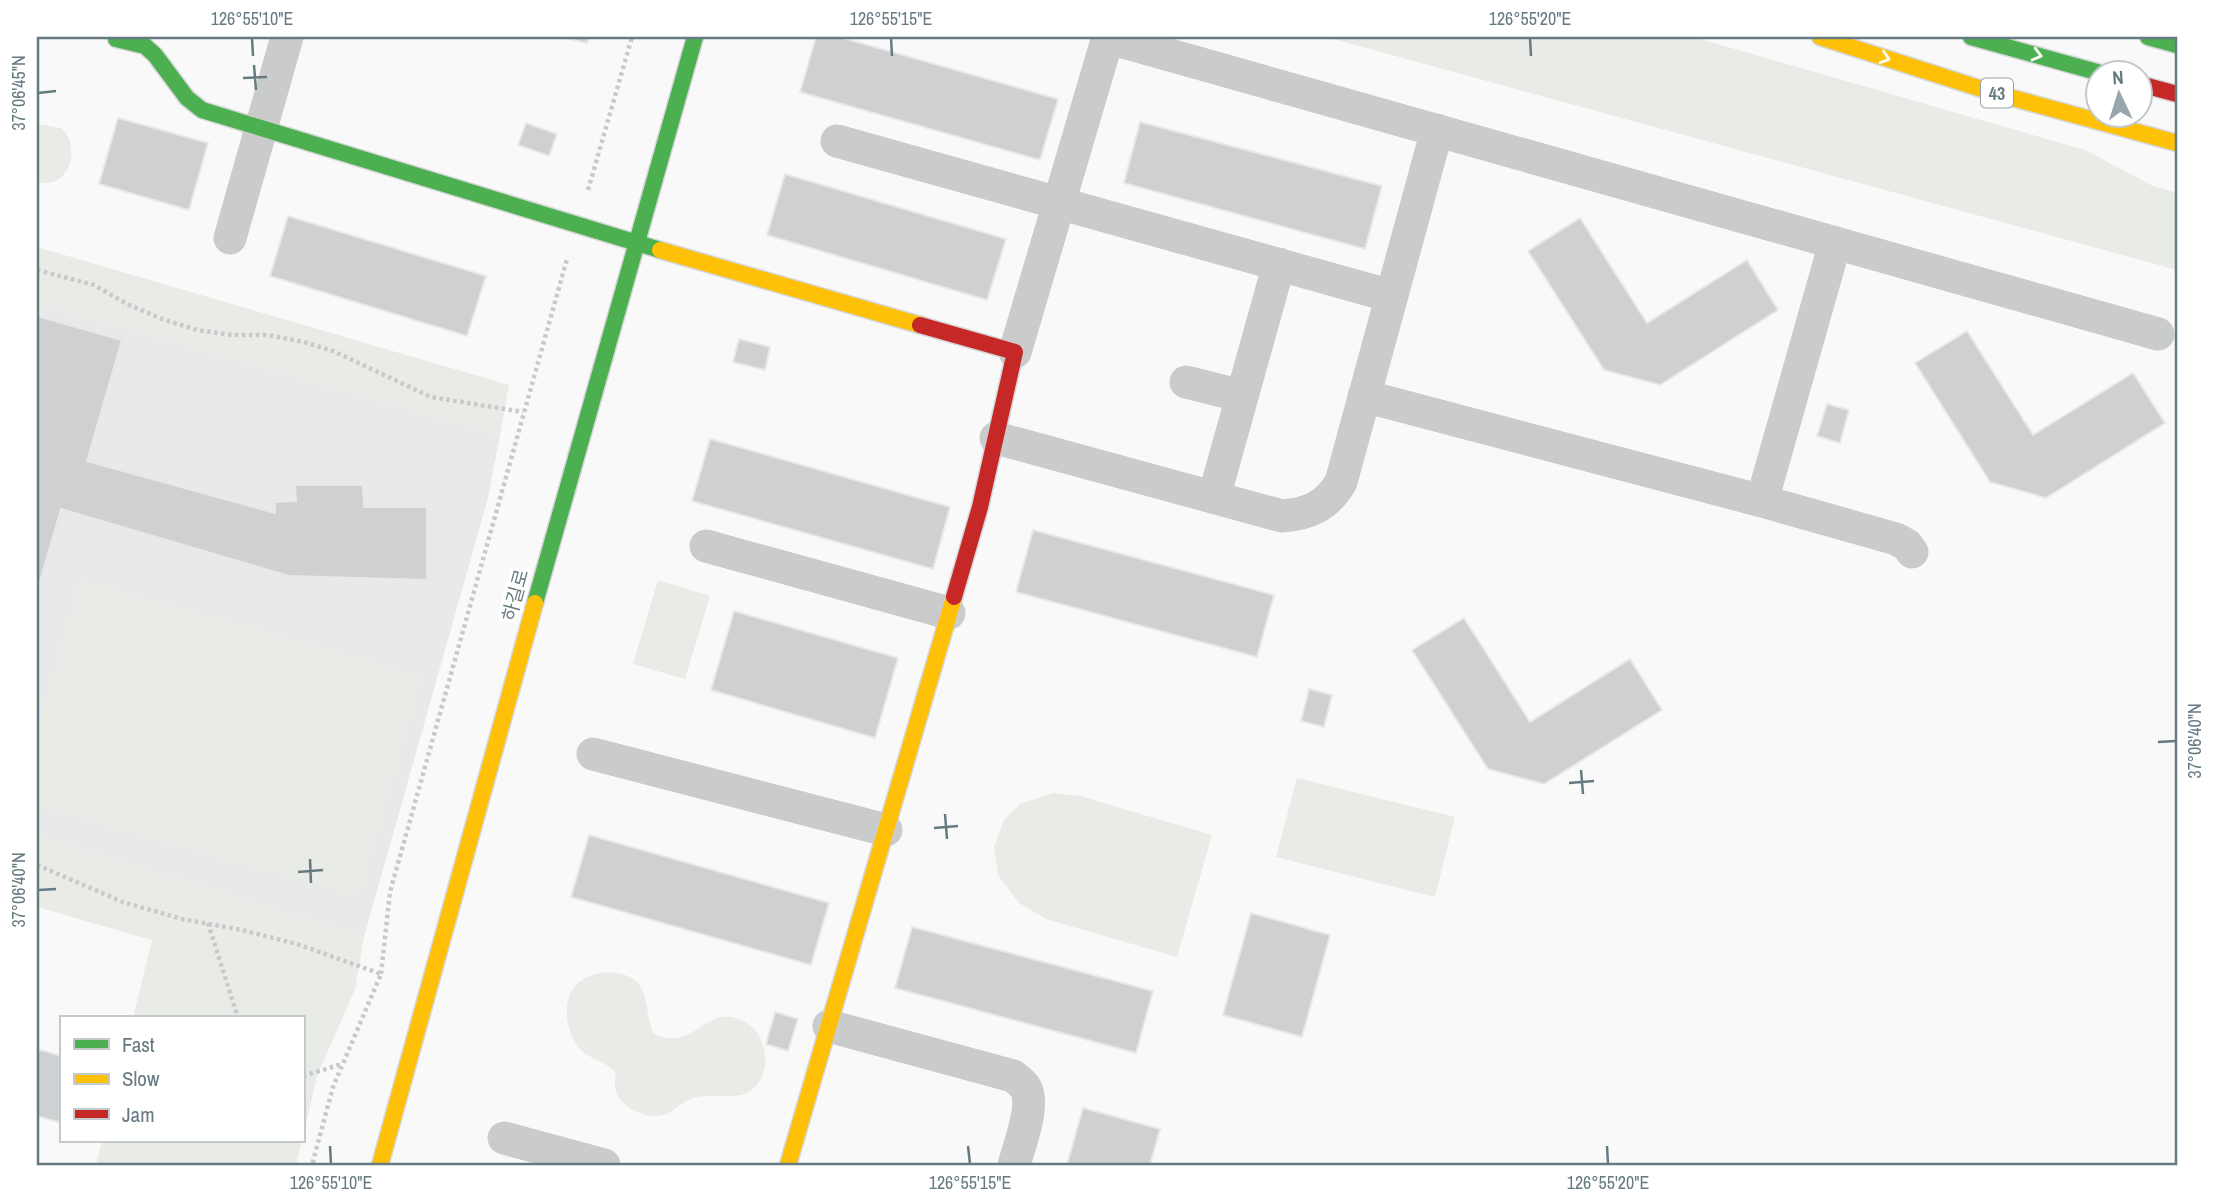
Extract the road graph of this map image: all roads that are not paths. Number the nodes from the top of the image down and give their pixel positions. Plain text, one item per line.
1 (287, 37) edge
2 (695, 37) edge
3 (1107, 37) edge
4 (1819, 37) edge
5 (1971, 37) edge
6 (2148, 37) edge
7 (116, 39) dead end
8 (2177, 45) edge
9 (2084, 68) edge
10 (2154, 88) edge
11 (2177, 94) edge
12 (262, 128) junction
13 (1437, 130) junction
14 (837, 141) dead end
15 (2177, 143) edge
16 (1059, 203) junction
17 (230, 238) dead end
18 (635, 243) junction
19 (1835, 243) junction
20 (1279, 264) junction
21 (1391, 296) junction
22 (2158, 334) dead end
23 (1015, 352) junction
24 (1186, 382) dead end
25 (1242, 396) junction
26 (1364, 396) junction
27 (996, 438) junction
28 (1214, 497) junction
29 (1762, 502) junction
30 (706, 546) dead end
31 (1912, 552) dead end
32 (949, 613) junction
33 (593, 754) dead end
34 (886, 830) junction
35 (829, 1026) junction
36 (504, 1138) dead end
37 (380, 1165) edge
38 (604, 1165) edge
39 (788, 1165) edge
40 (1014, 1165) edge

1 - 12 street
2 - 18 main road, 하길로
3 - 13 street
3 - 16 street
4 -> 15 main road, 43
5 -> 9 main road
6 - 8 main road
7 - 12 main road
10 - 11 main road
12 - 17 street
12 - 18 main road
13 - 19 street
13 - 21 street
14 - 16 street
16 - 20 street
16 - 23 street
18 - 23 main road
18 - 37 main road, 하길로
19 - 22 street
19 - 29 street
20 - 21 street
20 - 25 street
21 - 26 street
23 - 27 main road
24 - 25 street
25 - 28 street
26 - 28 street
26 - 29 street
27 - 28 street
27 - 32 main road
29 - 31 street
30 - 32 street
32 - 34 main road
33 - 34 street
34 - 35 main road
35 - 39 main road
35 - 40 street
36 - 38 street

